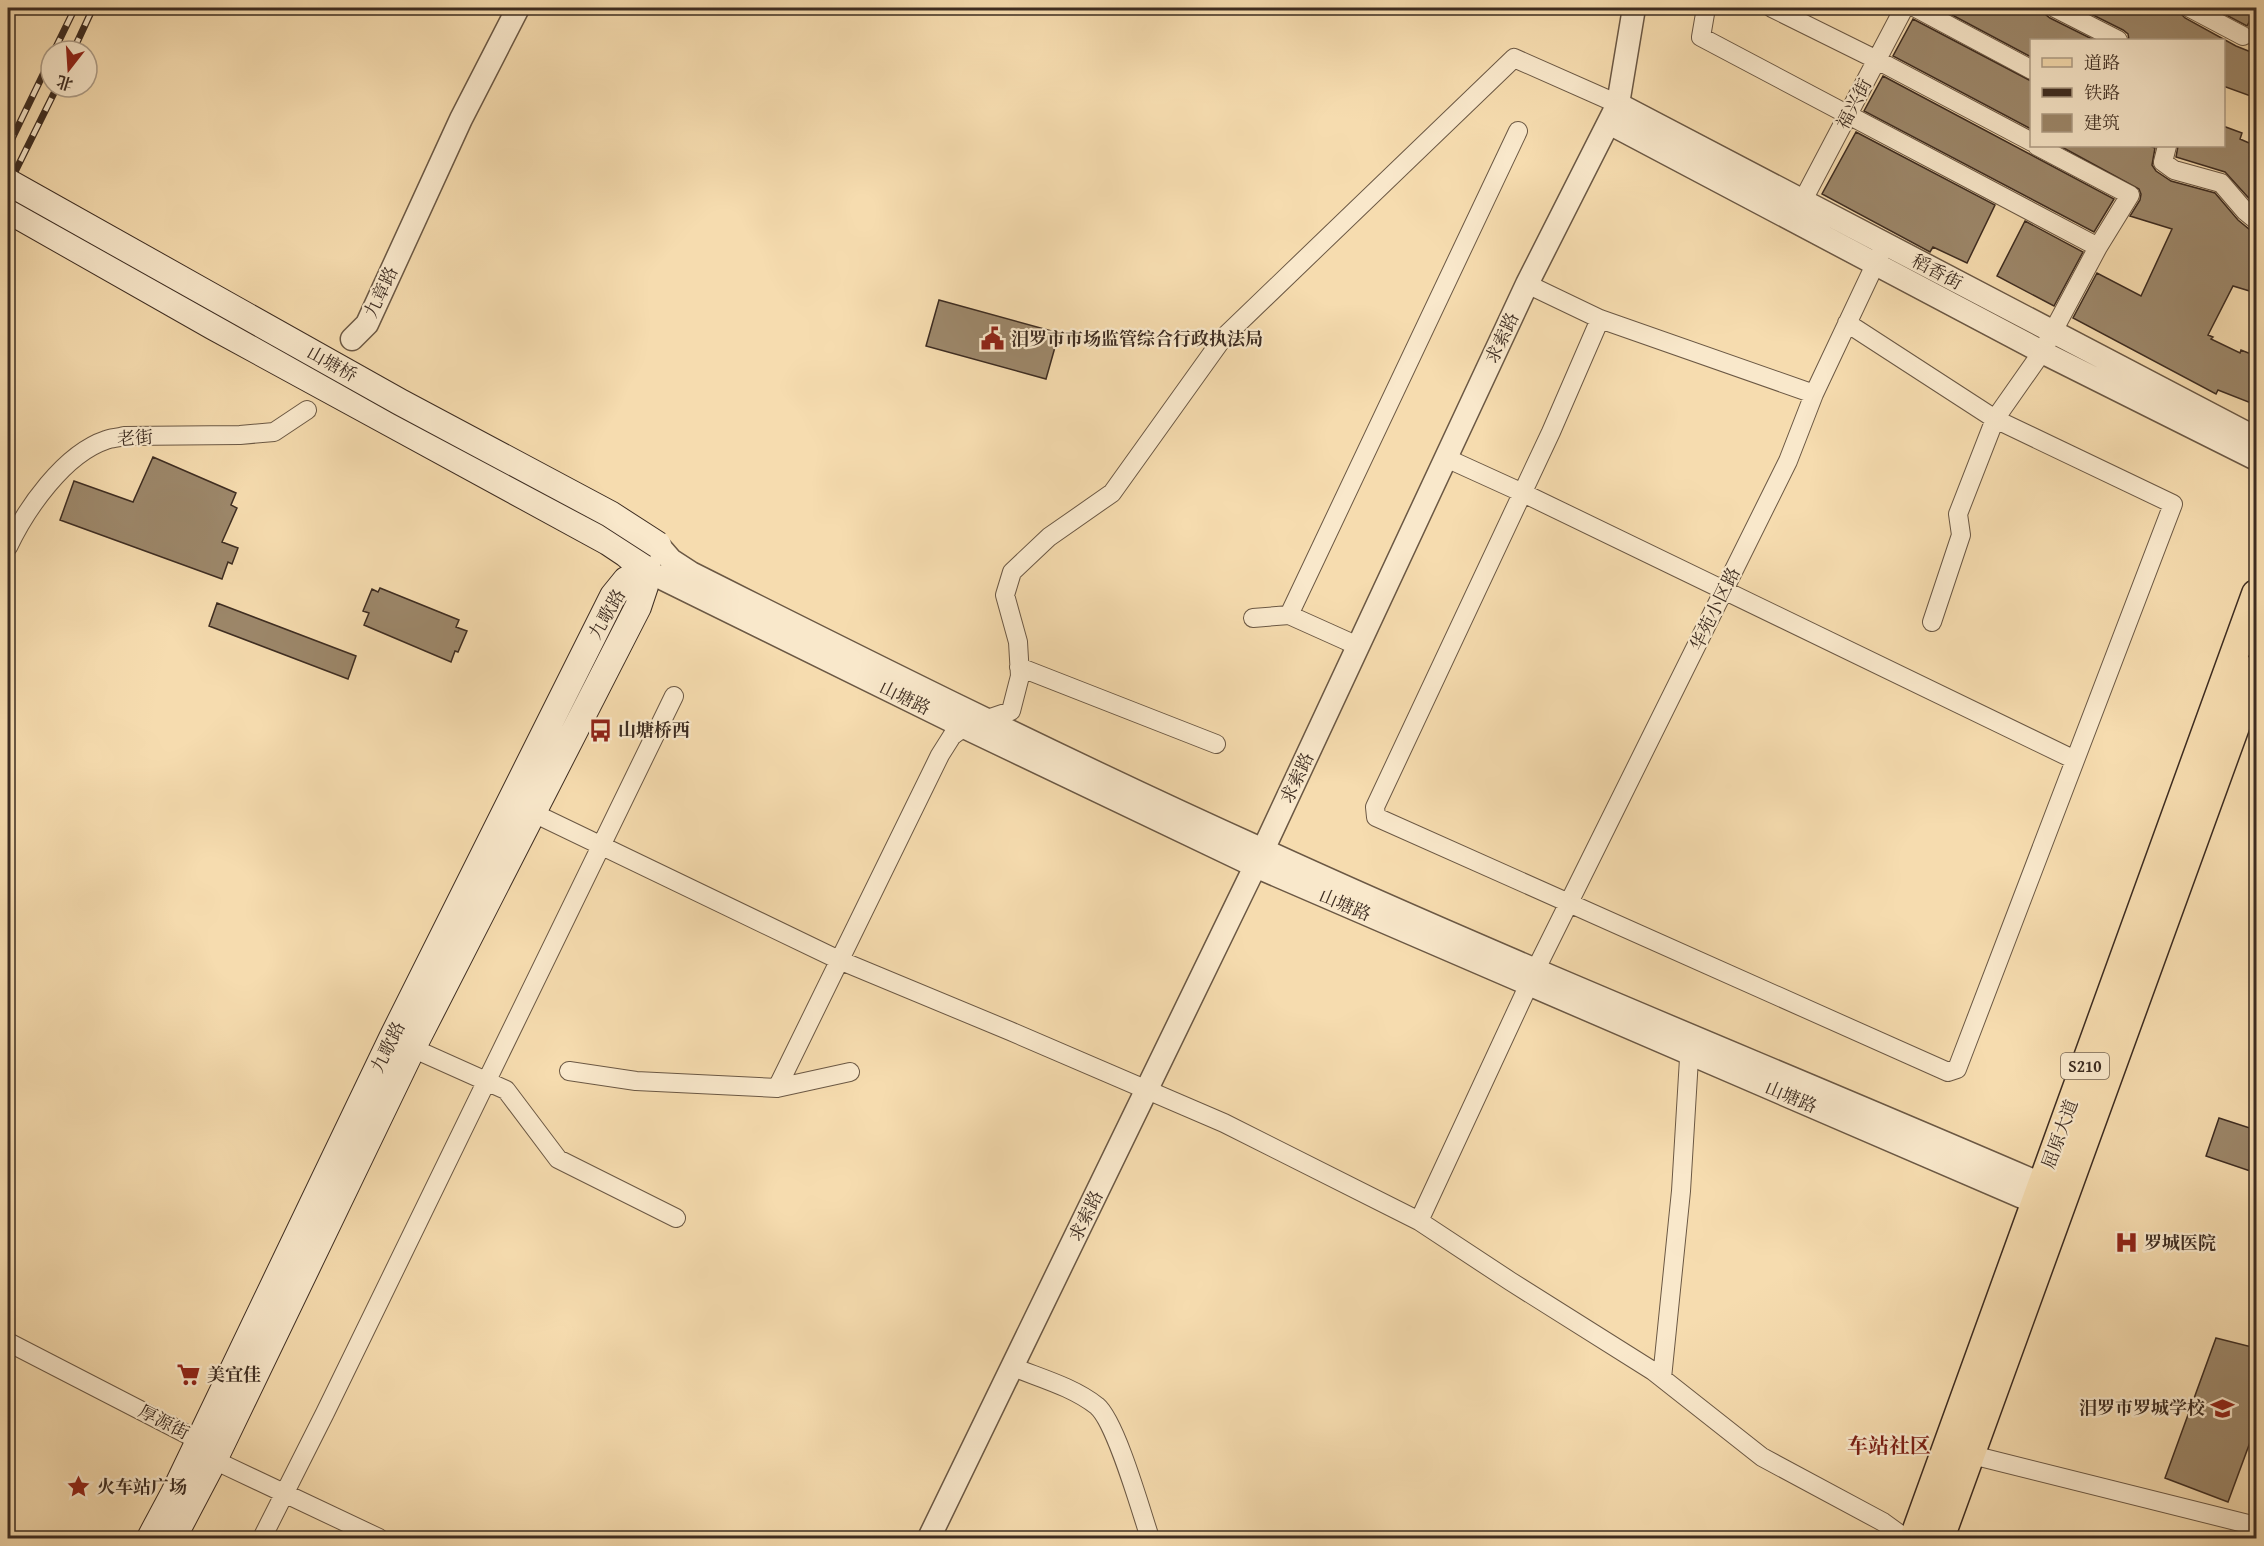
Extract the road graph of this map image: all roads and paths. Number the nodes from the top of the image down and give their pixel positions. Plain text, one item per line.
1 (507, 8) edge
2 (518, 8) edge
3 (1634, 8) edge
4 (1706, 8) edge
5 (1772, 8) edge
6 (1904, 8) edge
7 (1916, 8) edge
8 (2055, 8) edge
9 (2190, 8) edge
10 (2243, 36) dead end
11 (2116, 39) edge
12 (1877, 60) junction
13 (2030, 69) edge
14 (1613, 114) junction
15 (1848, 115) junction
16 (1518, 130) dead end
17 (2030, 141) edge
18 (2039, 147) edge
19 (2167, 147) edge
20 (8, 182) edge
21 (1803, 200) junction
22 (8, 210) edge
23 (2256, 220) edge
24 (2098, 247) junction
25 (1881, 254) junction
26 (1527, 284) junction
27 (1600, 319) junction
28 (1847, 323) junction
29 (2048, 342) junction
30 (1814, 394) junction
31 (307, 410) dead end
32 (1995, 419) junction
33 (2256, 438) edge
34 (1446, 458) junction
35 (2256, 459) edge
36 (1523, 493) junction
37 (658, 545) junction
38 (8, 547) edge
39 (645, 570) junction
40 (1724, 590) junction
41 (2256, 594) edge
42 (1288, 615) junction
43 (1253, 618) dead end
44 (1932, 622) dead end
45 (1358, 646) junction
46 (1019, 667) junction
47 (2256, 669) edge
48 (674, 696) dead end
49 (974, 724) junction
50 (1215, 744) dead end
51 (2075, 760) junction
52 (522, 807) junction
53 (601, 845) junction
54 (1259, 858) junction
55 (1568, 903) junction
56 (839, 960) junction
57 (1532, 977) junction
58 (402, 1043) junction
59 (1690, 1044) junction
60 (569, 1071) dead end
61 (850, 1072) dead end
62 (486, 1082) junction
63 (777, 1088) junction
64 (1147, 1090) junction
65 (2050, 1198) junction
66 (676, 1218) dead end
67 (1419, 1221) junction
68 (8, 1342) edge
69 (1013, 1367) junction
70 (1662, 1378) junction
71 (198, 1440) junction
72 (1958, 1451) junction
73 (214, 1460) junction
74 (284, 1494) junction
75 (2256, 1526) edge
76 (150, 1539) edge
77 (173, 1539) edge
78 (262, 1539) edge
79 (379, 1539) edge
80 (929, 1539) edge
81 (1150, 1539) edge
82 (1905, 1539) edge
83 (1914, 1539) edge
84 (1940, 1539) edge

1 - 2 street, 九章路
3 - 14 street, 求索路
4 - 15 street
5 - 12 street
6 - 12 street, 福兴街
7 - 13 street
8 - 11 street
9 - 10 street
12 - 15 street, 福兴街
12 - 17 street
14 - 21 street, 稻香街
14 - 25 street
14 - 26 street, 求索路
14 - 46 street
15 - 21 street, 福兴街
15 - 24 street
16 - 42 street
18 - 24 street
19 - 23 street
20 - 37 main road, 山塘桥, bridge
21 - 25 street, 稻香街
22 - 39 main road, 山塘桥
24 - 29 street
25 - 28 street, 华苑小区路
25 - 29 street, 稻香街
26 - 27 street
26 - 34 street, 求索路
27 - 30 street
27 - 36 street
28 - 30 street, 华苑小区路
28 - 32 street
29 - 32 street
29 - 33 street, 稻香街
29 - 35 street
30 - 40 street, 华苑小区路
31 - 38 street, 老街
32 - 44 street
32 - 51 street
34 - 36 street
34 - 45 street, 求索路
36 - 40 street
36 - 55 street
37 - 39 street, 九歌路
37 - 49 street, 山塘路
39 - 49 street, 山塘路
39 - 52 main road, 九歌路
40 - 51 street
40 - 55 street, 华苑小区路
41 - 65 main road, 屈原大道 / S210
42 - 43 street
42 - 45 street
45 - 54 street, 求索路
46 - 49 street
46 - 50 street
47 - 65 main road, 屈原大道 / S210
48 - 53 street
49 - 54 street, 山塘路
49 - 56 street
51 - 55 street
52 - 53 street
52 - 58 main road, 九歌路
53 - 56 street
53 - 62 street
54 - 57 street, 山塘路
54 - 64 street, 求索路
55 - 57 street, 华苑小区路
56 - 63 street
56 - 64 street
57 - 59 street, 山塘路
57 - 67 street, 华苑小区路
58 - 62 street
58 - 71 main road, 九歌路
58 - 73 main road, 九歌路
59 - 65 street, 山塘路
59 - 70 street
60 - 63 street
61 - 63 street
62 - 66 street
62 - 74 street
64 - 67 street
64 - 69 street, 求索路
65 - 72 main road, 屈原大道 / S210
67 - 70 street
68 - 71 street, 厚源街
69 - 80 street, 求索路
69 - 81 street
70 - 82 street
71 - 73 street, 厚源街
71 - 76 main road, 九歌路
72 - 75 street
72 - 83 main road, 屈原大道 / S210
72 - 84 main road, 屈原大道 / S210
73 - 74 street, 厚源街
73 - 77 main road, 九歌路
74 - 78 street
74 - 79 street, 厚源街

